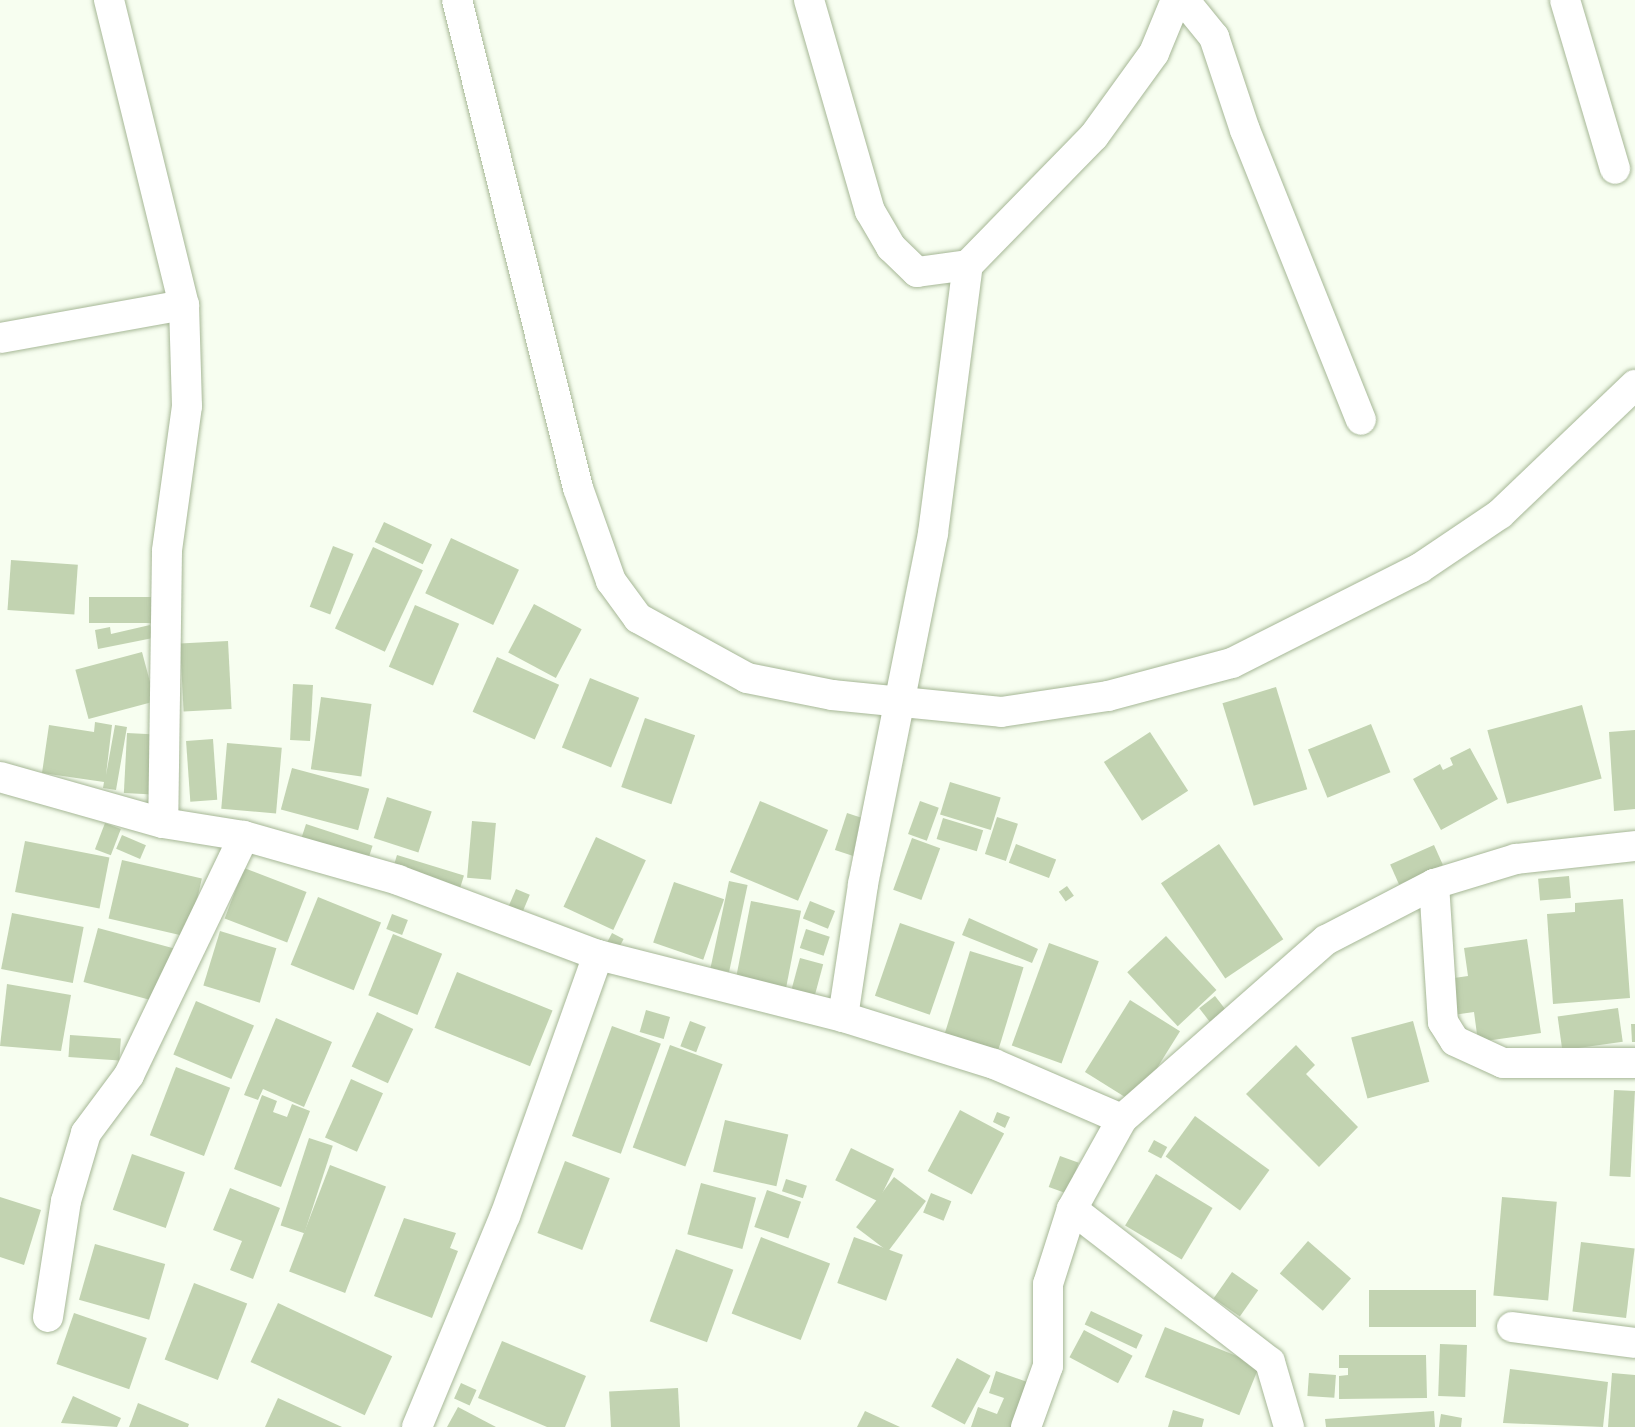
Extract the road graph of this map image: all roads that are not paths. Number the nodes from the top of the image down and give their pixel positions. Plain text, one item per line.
1 (109, 0) edge
2 (457, 0) edge
3 (809, 0) edge
4 (1176, 0) edge
5 (1184, 0) edge
6 (1565, 0) edge
7 (1615, 169) dead end
8 (968, 265) junction
9 (184, 305) junction
10 (0, 338) edge
11 (1635, 385) edge
12 (1361, 420) dead end
13 (902, 702) junction
14 (0, 777) edge
15 (163, 823) junction
16 (244, 836) junction
17 (1635, 846) edge
18 (1434, 884) junction
19 (598, 955) junction
20 (843, 1017) junction
21 (1635, 1063) edge
22 (1122, 1119) junction
23 (1072, 1209) junction
24 (48, 1317) dead end
25 (1512, 1327) dead end
26 (1635, 1343) edge
27 (417, 1427) edge
28 (1026, 1427) edge
29 (1289, 1427) edge

1 - 9 street
2 - 13 street
3 - 8 street
4 - 8 street
5 - 12 street
6 - 7 street
8 - 13 street
9 - 10 street
9 - 15 street
11 - 13 street
13 - 20 street
14 - 15 street
15 - 16 street
16 - 19 street
16 - 24 street
17 - 18 street
18 - 21 street
18 - 22 street
19 - 20 street
19 - 27 street
20 - 22 street
22 - 23 street
23 - 28 street
23 - 29 street
25 - 26 street

